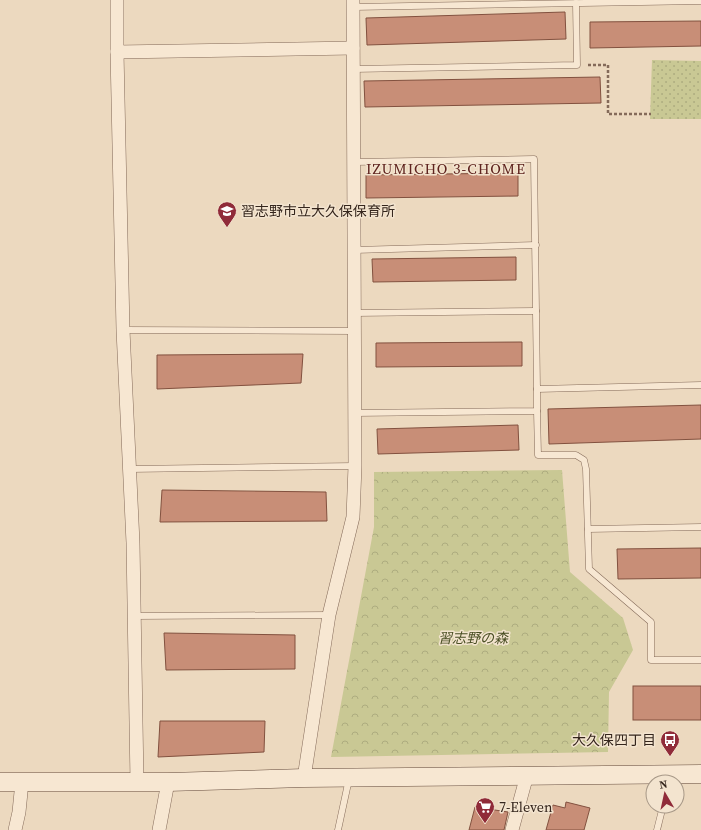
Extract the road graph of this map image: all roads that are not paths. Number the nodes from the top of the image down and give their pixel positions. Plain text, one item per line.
1 (117, 0) edge
2 (701, 1) edge
3 (576, 3) junction
4 (353, 4) edge
5 (353, 48) junction
6 (117, 52) junction
7 (353, 69) junction
8 (353, 162) junction
9 (536, 245) junction
10 (354, 250) junction
11 (536, 311) junction
12 (354, 313) junction
13 (123, 330) junction
14 (354, 330) junction
15 (701, 385) edge
16 (537, 389) junction
17 (537, 411) junction
18 (354, 413) junction
19 (355, 466) junction
20 (129, 469) junction
21 (701, 527) edge
22 (588, 529) junction
23 (329, 615) junction
24 (134, 616) junction
25 (701, 660) edge
26 (701, 774) edge
27 (527, 775) junction
28 (685, 776) edge
29 (645, 777) edge
30 (304, 778) junction
31 (350, 778) junction
32 (0, 782) edge
33 (22, 782) junction
34 (137, 782) junction
35 (168, 782) junction
36 (661, 814) edge
37 (15, 830) edge
38 (159, 830) edge
39 (338, 830) edge
40 (512, 830) edge
41 (657, 830) edge

1 - 6 street
2 - 3 lane
3 - 4 lane
3 - 7 lane
4 - 5 street
5 - 6 street
5 - 7 street
6 - 13 street
7 - 8 street
8 - 9 lane
8 - 10 street
9 - 10 lane
9 - 11 lane
10 - 12 street
11 - 12 lane
11 - 16 lane
12 - 14 street
13 - 14 lane
13 - 20 street
14 - 18 street
15 - 16 lane
16 - 17 lane
17 - 18 lane
17 - 22 lane
18 - 19 street
19 - 20 lane
19 - 23 street
20 - 24 street
21 - 22 lane
22 - 25 lane
23 - 24 lane
23 - 30 street
24 - 34 street
26 - 28 street
27 - 29 street
27 - 31 street
27 - 40 street
30 - 31 street
30 - 35 street
31 - 39 lane
32 - 33 street
33 - 34 street
33 - 37 street
34 - 35 street
35 - 38 street
36 - 41 lane

